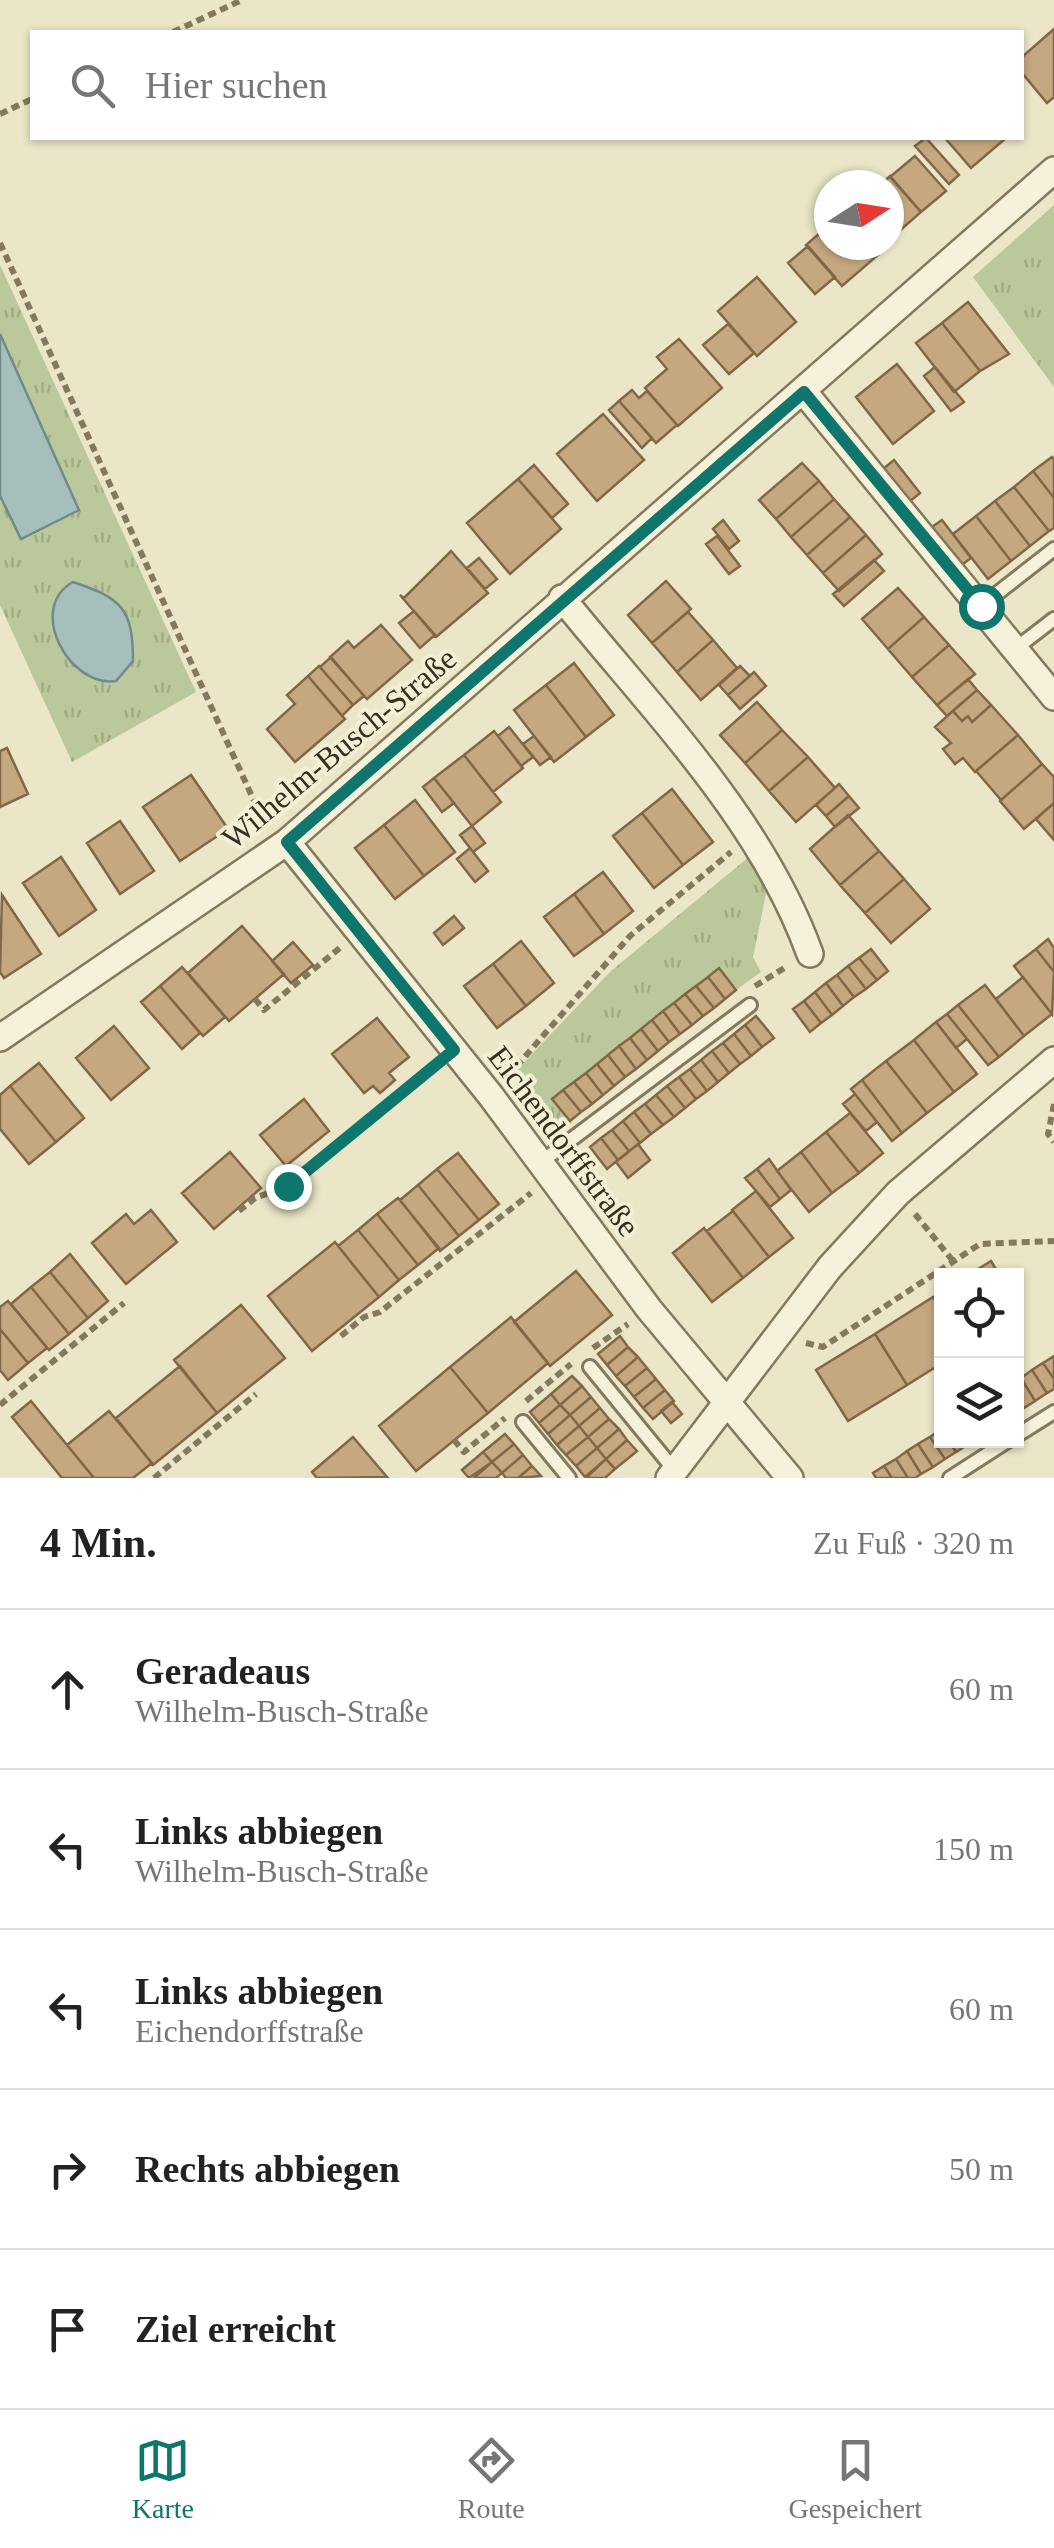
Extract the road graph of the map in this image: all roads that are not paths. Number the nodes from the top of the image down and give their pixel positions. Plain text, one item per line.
1 (1054, 170) edge
2 (804, 392) junction
3 (1054, 548) edge
4 (562, 598) junction
5 (981, 606) junction
6 (1054, 619) edge
7 (1015, 649) junction
8 (1054, 697) edge
9 (287, 842) junction
10 (810, 954) dead end
11 (750, 1005) dead end
12 (0, 1038) edge
13 (1054, 1060) edge
14 (546, 1170) junction
15 (590, 1366) dead end
16 (728, 1406) junction
17 (1054, 1412) edge
18 (523, 1422) dead end
19 (1024, 1431) edge
20 (997, 1448) edge
21 (673, 1475) edge
22 (569, 1478) edge
23 (790, 1478) edge
24 (950, 1478) edge

1 - 2 street, Wilhelm-Busch-Straße
2 - 4 street, Wilhelm-Busch-Straße
2 - 5 street
3 - 5 lane
4 - 9 street, Wilhelm-Busch-Straße
4 - 10 street
5 - 7 street
6 - 7 lane
7 - 8 street
9 - 12 street, Wilhelm-Busch-Straße
9 - 14 street, Eichendorffstraße
11 - 14 lane
13 - 16 street
14 - 16 street, Eichendorffstraße
15 - 21 lane
16 - 21 street
16 - 23 street, Eichendorffstraße
17 - 19 lane
18 - 22 lane
20 - 24 lane

